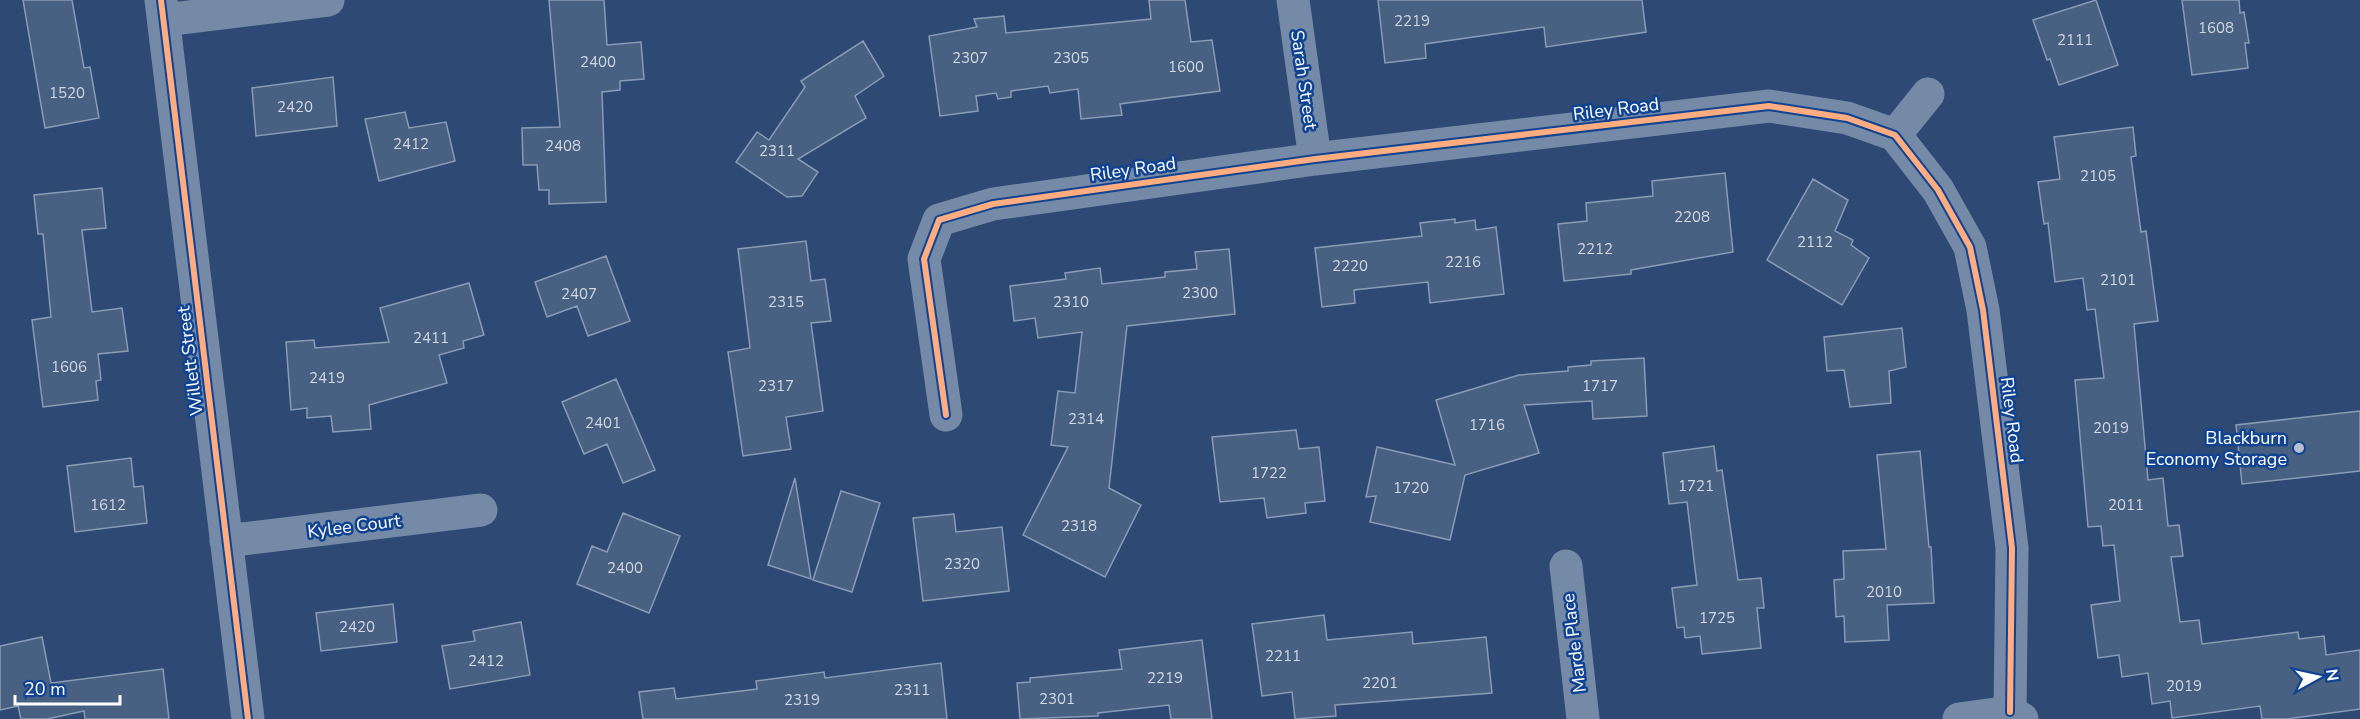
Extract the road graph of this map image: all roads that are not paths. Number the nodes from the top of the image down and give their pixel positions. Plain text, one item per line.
1 (328, 0) edge
2 (1293, 0) edge
3 (163, 10) edge
4 (1928, 94) dead end
5 (1895, 135) junction
6 (1315, 159) junction
7 (946, 415) dead end
8 (481, 510) dead end
9 (226, 541) junction
10 (1566, 566) dead end
11 (2016, 716) edge
12 (248, 719) edge
13 (1583, 719) edge
14 (1959, 719) edge

1 - 3 street
2 - 6 street, Sarah Street
3 - 9 street, Willett Street
4 - 5 street
5 - 6 street, Riley Road
5 - 11 street, Riley Road
6 - 7 street, Riley Road
8 - 9 street, Kylee Court
9 - 12 street, Willett Street
10 - 13 street, Marde Place
11 - 14 street

